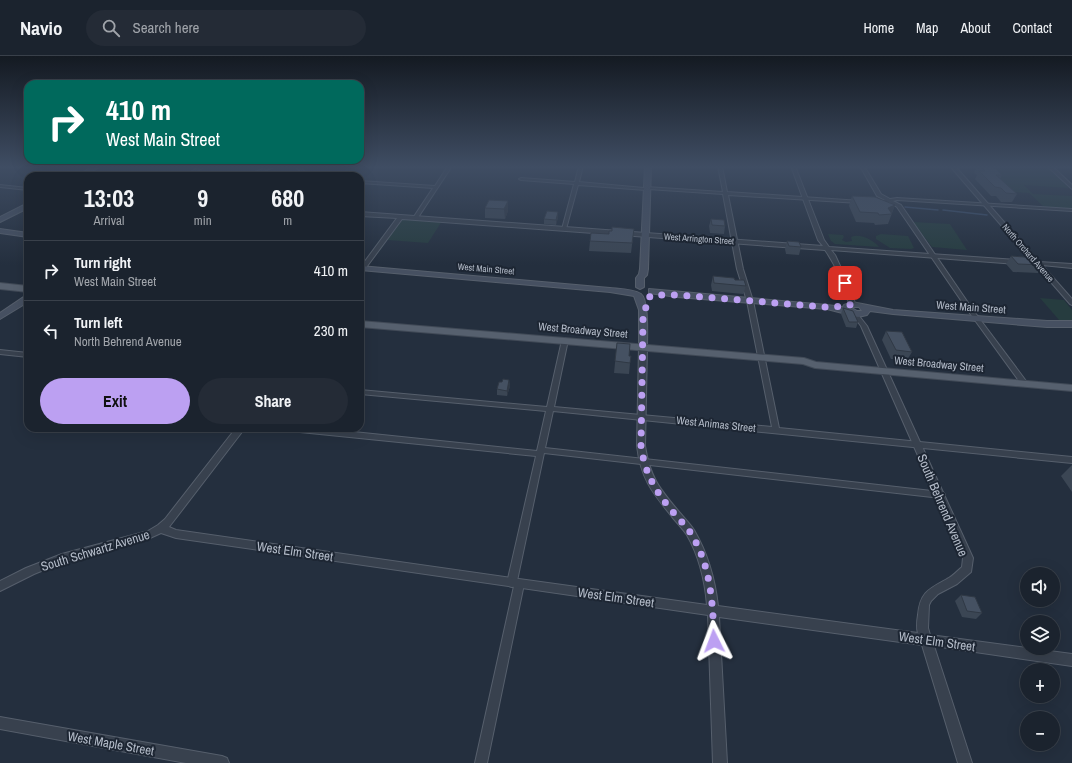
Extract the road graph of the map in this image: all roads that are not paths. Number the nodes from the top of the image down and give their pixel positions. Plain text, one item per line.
1 (427, 199) edge
2 (572, 199) edge
3 (646, 199) edge
4 (727, 199) edge
5 (805, 199) edge
6 (820, 199) edge
7 (886, 199) edge
8 (981, 199) edge
9 (889, 201) junction
10 (865, 202) edge
11 (872, 202) edge
12 (985, 204) junction
13 (24, 207) edge
14 (1072, 210) edge
15 (364, 214) edge
16 (401, 217) junction
17 (415, 218) junction
18 (0, 220) edge
19 (564, 229) junction
20 (0, 231) edge
21 (24, 234) edge
22 (644, 235) junction
23 (735, 242) junction
24 (827, 248) junction
25 (932, 256) junction
26 (1038, 264) junction
27 (364, 265) edge
28 (1072, 266) edge
29 (364, 269) edge
30 (0, 286) edge
31 (24, 289) edge
32 (0, 292) edge
33 (643, 292) junction
34 (24, 295) edge
35 (24, 301) edge
36 (750, 301) junction
37 (1072, 303) edge
38 (857, 309) junction
39 (0, 318) edge
40 (977, 318) junction
41 (364, 324) edge
42 (1047, 324) junction
43 (1072, 324) edge
44 (1072, 328) edge
45 (565, 340) junction
46 (643, 347) junction
47 (0, 352) edge
48 (24, 355) edge
49 (761, 357) junction
50 (882, 368) junction
51 (1021, 380) junction
52 (1072, 381) edge
53 (1072, 388) edge
54 (364, 392) edge
55 (551, 409) junction
56 (641, 417) junction
57 (776, 430) junction
58 (238, 432) edge
59 (332, 432) edge
60 (917, 445) junction
61 (541, 452) junction
62 (1072, 460) edge
63 (643, 461) junction
64 (941, 494) junction
65 (161, 528) junction
66 (516, 583) junction
67 (0, 586) edge
68 (713, 611) junction
69 (925, 639) junction
70 (1072, 660) edge
71 (0, 723) edge
72 (222, 763) edge
73 (481, 763) edge
74 (720, 763) edge
75 (965, 763) edge

1 - 17 street
2 - 19 street
3 - 22 main road
4 - 23 street
5 - 24 street
6 - 10 street
7 - 9 street
8 - 12 street, North Orchard Avenue
9 - 11 street
9 - 12 street
9 - 25 street
12 - 14 street
12 - 26 street, North Orchard Avenue
13 - 18 main road
15 - 16 street, West Arrington Street
16 - 17 street, West Arrington Street
16 - 27 street
17 - 19 street, West Arrington Street
19 - 22 street, West Arrington Street
20 - 21 main road
22 - 23 street, West Arrington Street
22 - 33 main road
23 - 24 street, West Arrington Street
23 - 36 street
24 - 25 street, West Arrington Street
24 - 38 street
25 - 26 street, West Arrington Street
25 - 40 street
26 - 28 street, West Arrington Street
26 - 37 street, North Orchard Avenue
29 - 33 main road, West Main Street
30 - 31 main road
32 - 34 main road
33 - 36 main road, West Main Street
33 - 46 main road
35 - 39 main road
36 - 38 main road, West Main Street
36 - 49 street
38 - 40 main road, West Main Street
38 - 50 street, South Behrend Avenue
40 - 42 main road, West Main Street
40 - 51 street
41 - 45 main road, West Broadway Street
42 - 43 main road, West Main Street
42 - 44 main road, West Main Street
43 - 44 main road
45 - 46 main road, West Broadway Street
45 - 55 street
46 - 49 main road, West Broadway Street
46 - 56 street
47 - 48 street
49 - 50 main road, West Broadway Street
49 - 57 street
50 - 51 main road, West Broadway Street
50 - 60 street, South Behrend Avenue
51 - 52 main road, West Broadway Street
51 - 53 main road, West Broadway Street
54 - 55 street, West Animas Street
55 - 56 street, West Animas Street
55 - 61 street
56 - 57 street, West Animas Street
56 - 63 street
57 - 60 street, West Animas Street
58 - 65 street, South Schwartz Avenue
59 - 61 street
60 - 62 street, West Animas Street
60 - 64 street, South Behrend Avenue
61 - 63 street
61 - 66 street
63 - 64 street
63 - 68 street
64 - 69 street, South Behrend Avenue
65 - 66 street, West Elm Street
65 - 67 street, South Schwartz Avenue
66 - 68 street, West Elm Street
66 - 73 street
68 - 69 street, West Elm Street
68 - 74 street
69 - 70 street, West Elm Street
69 - 75 street, South Behrend Avenue
71 - 72 street, West Maple Street

